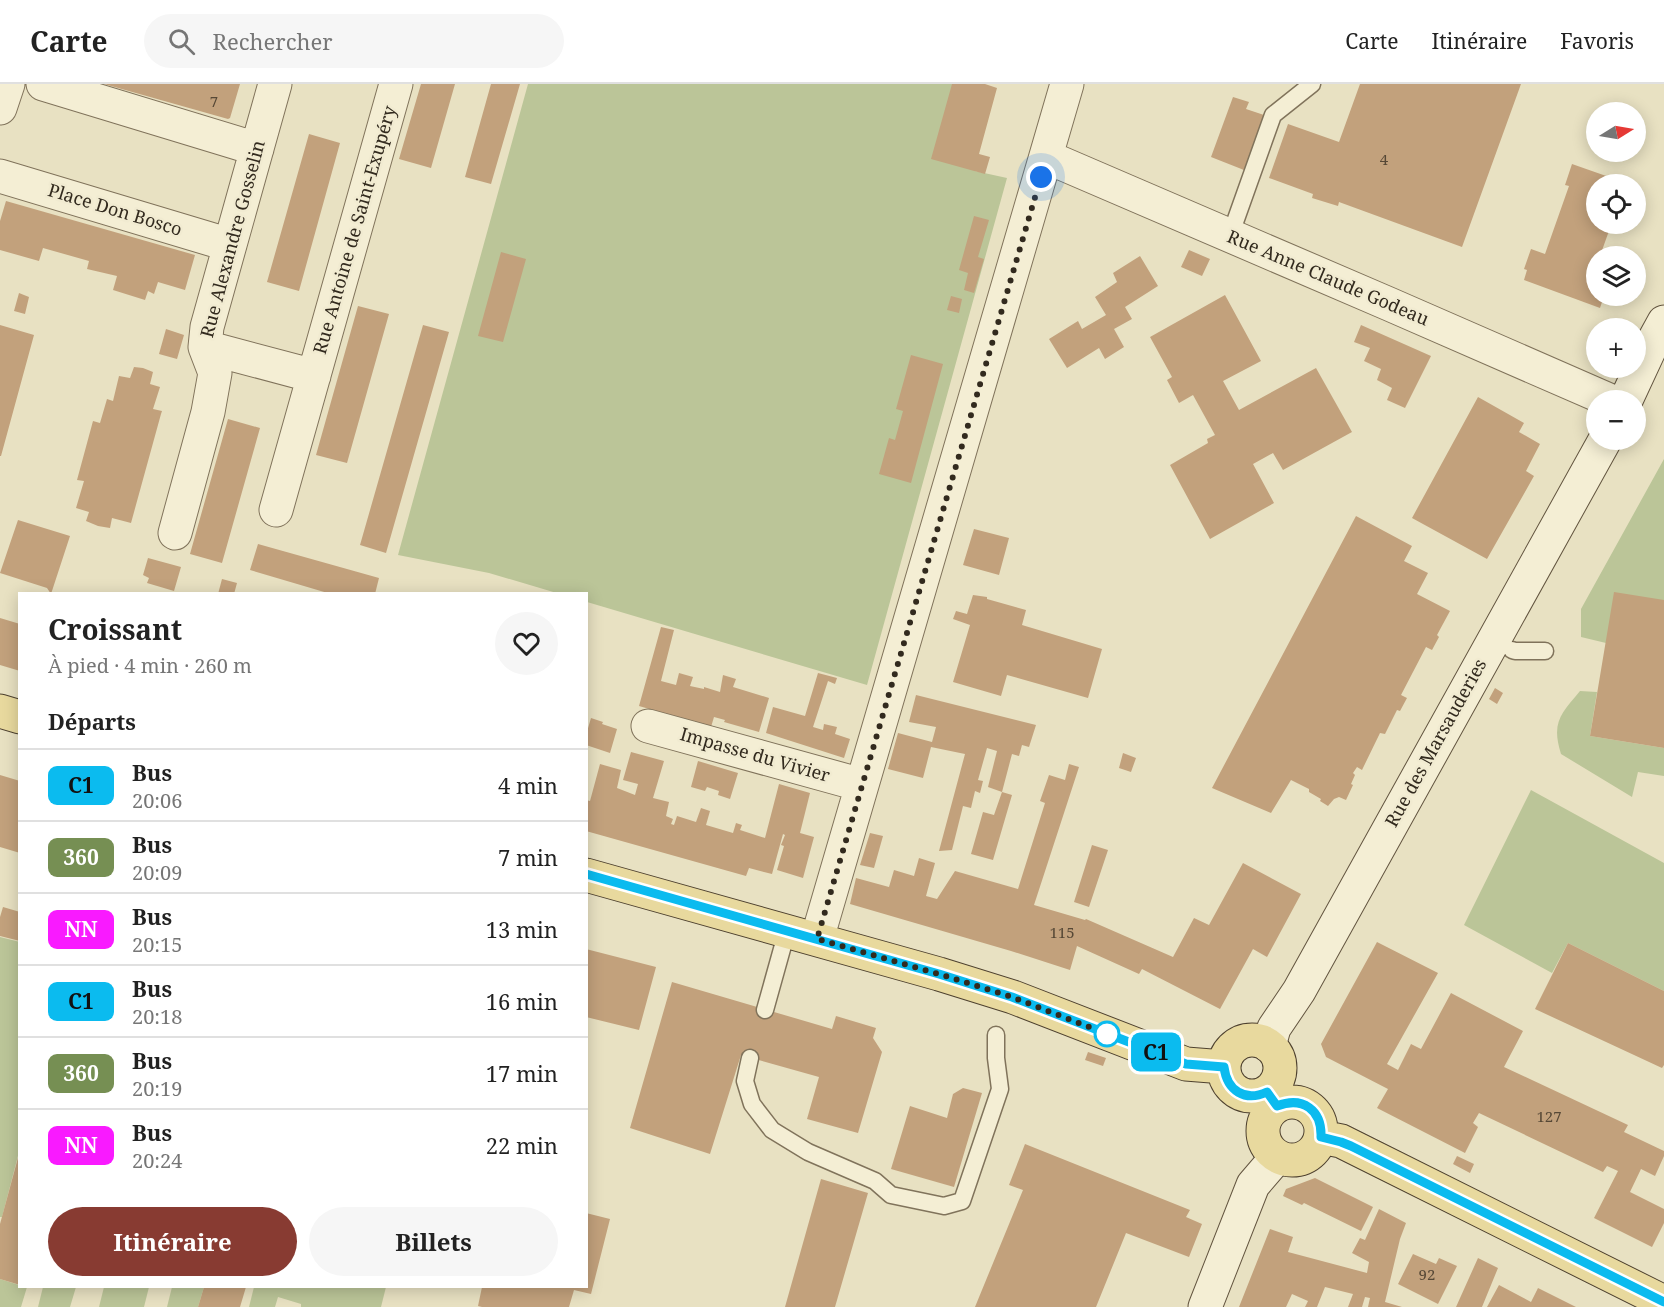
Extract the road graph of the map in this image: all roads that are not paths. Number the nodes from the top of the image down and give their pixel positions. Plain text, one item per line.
1 (8, 84) edge
2 (43, 84) edge
3 (275, 84) edge
4 (396, 84) edge
5 (1067, 84) edge
6 (1311, 84) edge
7 (0, 108) edge
8 (257, 149) junction
9 (1047, 157) junction
10 (0, 176) edge
11 (1230, 236) junction
12 (230, 245) junction
13 (1664, 322) edge
14 (205, 347) junction
15 (314, 376) junction
16 (1586, 390) edge
17 (1631, 390) edge
18 (1599, 450) edge
19 (276, 510) dead end
20 (175, 533) dead end
21 (1512, 650) dead end
22 (1545, 651) dead end
23 (0, 711) edge
24 (18, 716) edge
25 (648, 726) dead end
26 (862, 785) junction
27 (588, 875) edge
28 (802, 935) junction
29 (765, 1010) dead end
30 (996, 1035) dead end
31 (1269, 1046) junction
32 (750, 1058) dead end
33 (1224, 1067) junction
34 (1272, 1099) junction
35 (1321, 1137) junction
36 (1277, 1157) junction
37 (1664, 1302) edge
38 (1205, 1307) edge

1 - 7 street
2 - 8 street
3 - 8 street, Rue Alexandre Gosselin
4 - 15 street, Rue Antoine de Saint-Exupéry
5 - 9 street
6 - 11 lane
8 - 12 street, Rue Alexandre Gosselin
9 - 11 street, Rue Anne Claude Godeau
9 - 26 street
10 - 12 street, Place Don Bosco
11 - 16 street, Rue Anne Claude Godeau
12 - 14 street, Rue Alexandre Gosselin
13 - 17 street
14 - 15 street, Rue Antoine de Saint-Exupéry
14 - 20 street, Rue Alexandre Gosselin
15 - 19 street, Rue Antoine de Saint-Exupéry
18 - 31 street, Rue des Marsauderies
21 - 22 lane
23 - 24 main road
25 - 26 street, Impasse du Vivier
26 - 28 street
27 - 28 main road
28 - 29 lane
28 - 33 main road
30 - 32 lane
31 - 33 main road
31 - 34 main road
33 - 34 main road
34 - 35 main road
34 - 36 main road
35 - 36 main road
35 - 37 main road
36 - 38 street

